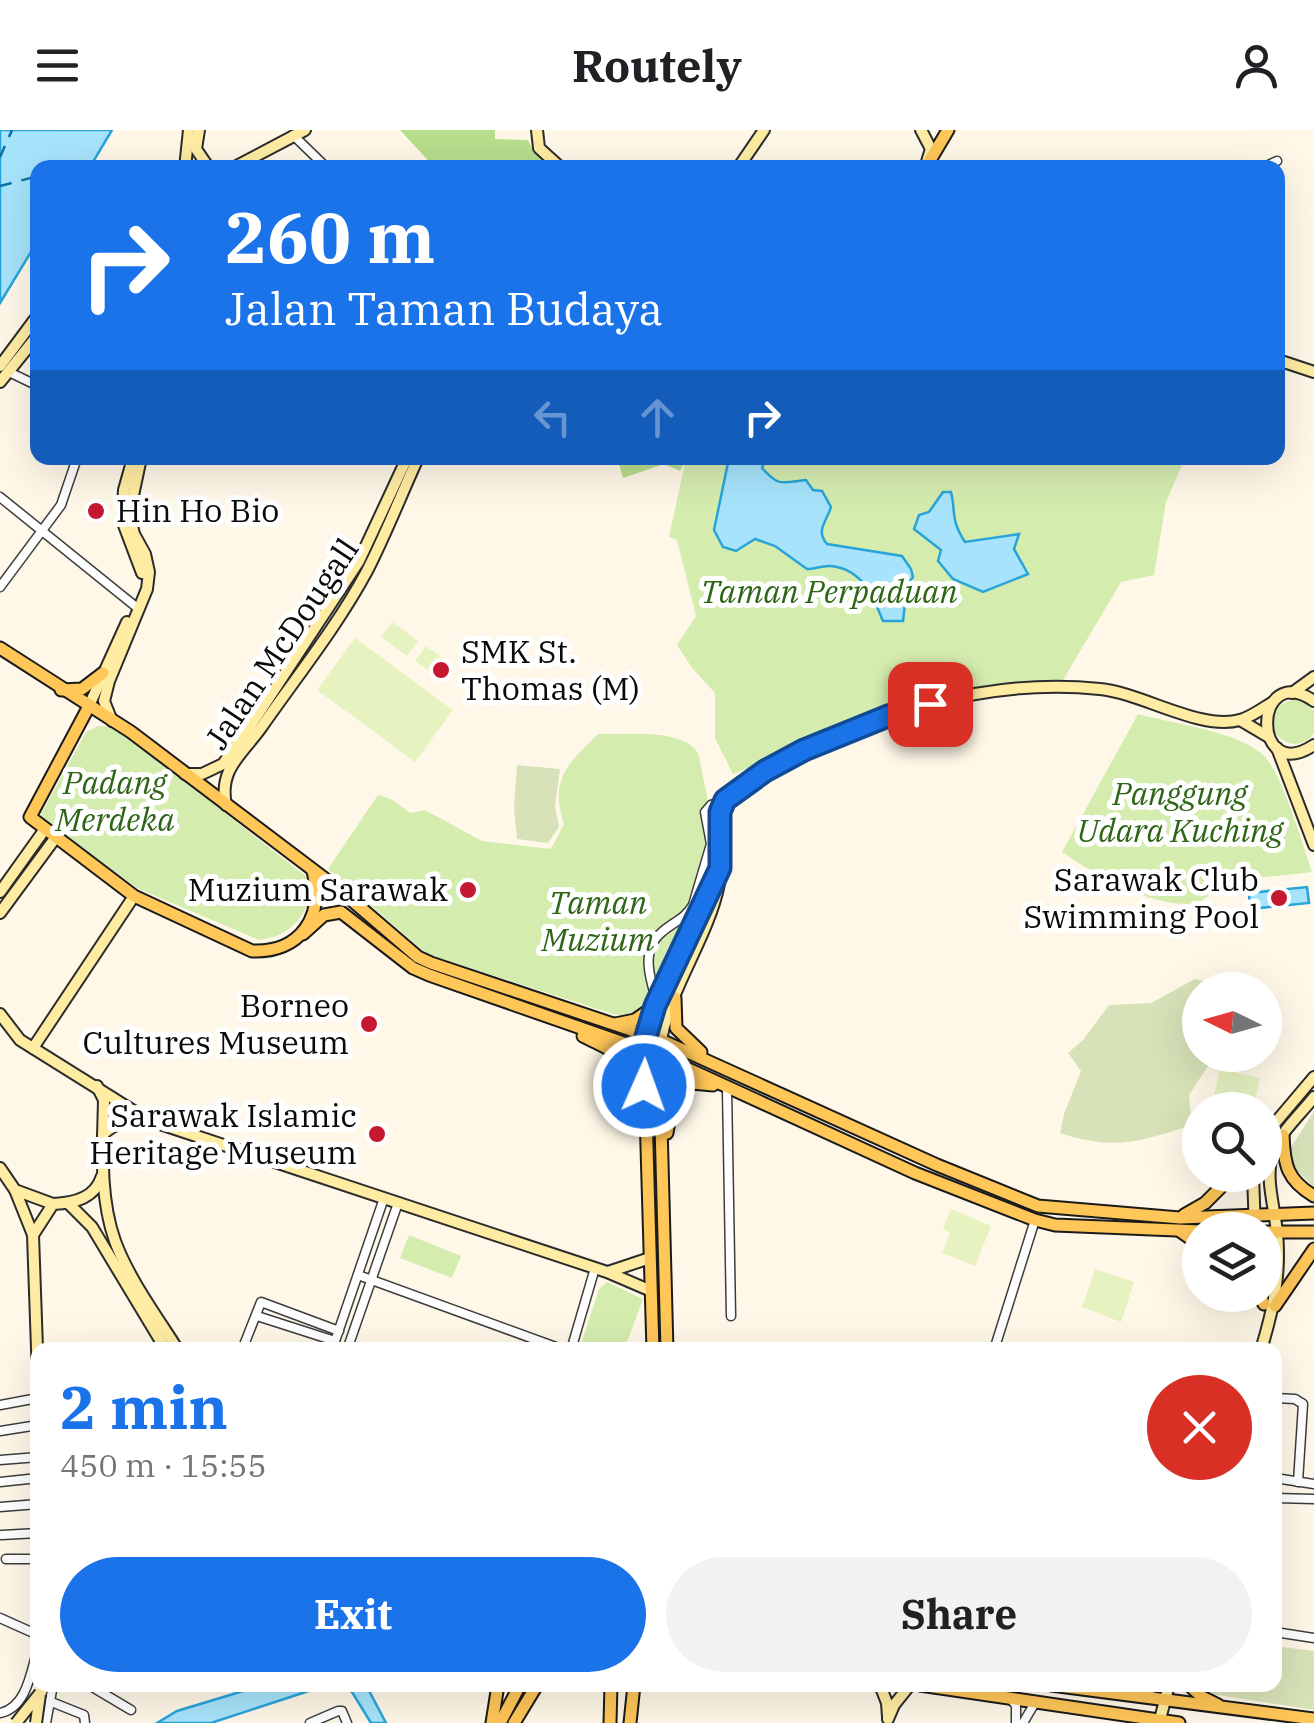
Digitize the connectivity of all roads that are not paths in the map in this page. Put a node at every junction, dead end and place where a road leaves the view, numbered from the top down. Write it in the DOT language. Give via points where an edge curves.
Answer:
graph roads {
  1 [pos="189,130"];
  2 [pos="199,130"];
  3 [pos="305,130"];
  4 [pos="537,130"];
  5 [pos="764,130"];
  6 [pos="921,130"];
  7 [pos="948,130"];
  8 [pos="293,135"];
  9 [pos="185,160"];
  10 [pos="204,160"];
  11 [pos="248,160"];
  12 [pos="319,160"];
  13 [pos="552,160"];
  14 [pos="743,160"];
  15 [pos="928,160"];
  16 [pos="930,160"];
  17 [pos="30,328"];
  18 [pos="30,343"];
  19 [pos="1285,362"];
  20 [pos="4,369"];
  21 [pos="1314,372"];
  22 [pos="0,382"];
  23 [pos="30,382"];
  24 [pos="75,465"];
  25 [pos="131,465"];
  26 [pos="140,465"];
  27 [pos="404,465"];
  28 [pos="415,465"];
  29 [pos="0,497"];
  30 [pos="43,531"];
  31 [pos="0,588"];
  32 [pos="134,606"];
  33 [pos="0,648"];
  34 [pos="103,674"];
  35 [pos="1314,677"];
  36 [pos="61,690"];
  37 [pos="1291,693"];
  38 [pos="1314,700"];
  39 [pos="1273,702"];
  40 [pos="88,708"];
  41 [pos="1240,720"];
  42 [pos="113,721"];
  43 [pos="1268,736"];
  44 [pos="1314,746"];
  45 [pos="1276,747"];
  46 [pos="184,774"];
  47 [pos="725,800"];
  48 [pos="226,806"];
  49 [pos="51,833"];
  50 [pos="1314,845"];
  51 [pos="720,868"];
  52 [pos="314,872"];
  53 [pos="2,885"];
  54 [pos="134,896"];
  55 [pos="0,914"];
  56 [pos="303,934"];
  57 [pos="675,998"];
  58 [pos="656,1004"];
  59 [pos="0,1014"];
  60 [pos="542,1015"];
  61 [pos="610,1024"];
  62 [pos="647,1034"];
  63 [pos="661,1040"];
  64 [pos="32,1048"];
  65 [pos="642,1050"];
  66 [pos="658,1055"];
  67 [pos="711,1060"];
  68 [pos="1314,1077"];
  69 [pos="96,1086"];
  70 [pos="727,1088"];
  71 [pos="1314,1098"];
  72 [pos="645,1106"];
  73 [pos="1282,1116"];
  74 [pos="148,1120"];
  75 [pos="104,1134"];
  76 [pos="1283,1135"];
  77 [pos="663,1164"];
  78 [pos="0,1168"];
  79 [pos="104,1170"];
  80 [pos="15,1190"];
  81 [pos="1216,1192"];
  82 [pos="1314,1196"];
  83 [pos="384,1198"];
  84 [pos="68,1203"];
  85 [pos="398,1203"];
  86 [pos="53,1204"];
  87 [pos="1275,1212"];
  88 [pos="1314,1213"];
  89 [pos="1282,1214"];
  90 [pos="1035,1220"];
  91 [pos="1180,1224"];
  92 [pos="1282,1232"];
  93 [pos="1314,1232"];
  94 [pos="33,1235"];
  95 [pos="1314,1248"];
  96 [pos="650,1258"];
  97 [pos="595,1268"];
  98 [pos="607,1272"];
  99 [pos="358,1275"];
  100 [pos="650,1275"];
  101 [pos="372,1280"];
  102 [pos="1282,1282"];
  103 [pos="648,1290"];
  104 [pos="1264,1312"];
  105 [pos="256,1316"];
  106 [pos="731,1316"];
  107 [pos="339,1331"];
  108 [pos="37,1342"];
  109 [pos="161,1342"];
  110 [pos="173,1342"];
  111 [pos="247,1342"];
  112 [pos="328,1342"];
  113 [pos="332,1342"];
  114 [pos="350,1342"];
  115 [pos="546,1342"];
  116 [pos="571,1342"];
  117 [pos="650,1342"];
  118 [pos="650,1342"];
  119 [pos="667,1342"];
  120 [pos="997,1342"];
  121 [pos="1262,1342"];
  122 [pos="1282,1398"];
  123 [pos="30,1400"];
  124 [pos="0,1406"];
  125 [pos="30,1426"];
  126 [pos="0,1431"];
  127 [pos="30,1458"];
  128 [pos="0,1460"];
  129 [pos="30,1479"];
  130 [pos="1282,1479"];
  131 [pos="0,1482"];
  132 [pos="1298,1482"];
  133 [pos="1314,1484"];
  134 [pos="1282,1498"];
  135 [pos="1314,1499"];
  136 [pos="30,1505"];
  137 [pos="0,1507"];
  138 [pos="30,1534"];
  139 [pos="2,1536"];
  140 [pos="6,1558"];
  141 [pos="30,1559"];
  142 [pos="0,1618"];
  143 [pos="30,1632"];
  144 [pos="1282,1633"];
  145 [pos="1314,1638"];
  146 [pos="30,1671"];
  147 [pos="101,1692"];
  148 [pos="497,1692"];
  149 [pos="516,1692"];
  150 [pos="533,1692"];
  151 [pos="612,1692"];
  152 [pos="633,1692"];
  153 [pos="883,1692"];
  154 [pos="904,1692"];
  155 [pos="968,1692"];
  156 [pos="1097,1692"];
  157 [pos="1136,1692"];
  158 [pos="1167,1692"];
  159 [pos="1197,1692"];
  160 [pos="44,1693"];
  161 [pos="1124,1696"];
  162 [pos="1010,1698"];
  163 [pos="1036,1701"];
  164 [pos="1164,1702"];
  165 [pos="1226,1709"];
  166 [pos="131,1710"];
  167 [pos="5,1712"];
  168 [pos="1116,1713"];
  169 [pos="1314,1719"];
  170 [pos="888,1721"];
  171 [pos="1159,1722"];
  172 [pos="16,1723"];
  173 [pos="36,1723"];
  174 [pos="46,1723"];
  175 [pos="86,1723"];
  176 [pos="310,1723"];
  177 [pos="347,1723"];
  178 [pos="492,1723"];
  179 [pos="500,1723"];
  180 [pos="514,1723"];
  181 [pos="610,1723"];
  182 [pos="630,1723"];
  183 [pos="1020,1723"];
  184 [pos="1127,1723"];
  185 [pos="1179,1723"];
  1 -- 9 [label="main road"];
  2 -- 10 [label="main road" via="196,150"];
  3 -- 8 [label="main road"];
  4 -- 13 [label="main road" via="539,148"];
  5 -- 14 [label="main road"];
  6 -- 15 [label="main road"];
  7 -- 16 [label="main road"];
  8 -- 11 [label="main road"];
  8 -- 12 [label="street"];
  17 -- 20 [label="main road"];
  18 -- 20 [label="main road"];
  19 -- 21 [label="main road"];
  20 -- 22 [label="main road"];
  20 -- 23 [label="street"];
  24 -- 30 [label="street" via="61,505"];
  25 -- 32 [label="main road" via="122,504 142,575"];
  26 -- 42 [label="main road" via="129,514 149,572 104,701"];
  27 -- 46 [label="main road, Jalan McDougall" via="358,561 251,725 222,764"];
  28 -- 48 [label="main road, Jalan McDougall" via="350,598 229,766"];
  29 -- 30 [label="street"];
  30 -- 31 [label="street"];
  30 -- 32 [label="street"];
  32 -- 34 [label="main road"];
  33 -- 36 [label="main road"];
  34 -- 36 [label="main road" via="88,687"];
  34 -- 40 [label="main road"];
  35 -- 37 [label="main road"];
  36 -- 40 [label="main road"];
  37 -- 38 [label="main road"];
  37 -- 39 [label="main road"];
  39 -- 41 [label="main road"];
  39 -- 43 [label="main road" via="1265,718"];
  40 -- 42 [label="main road"];
  40 -- 49 [label="main road" via="30,814"];
  41 -- 43 [label="main road"];
  41 -- 47 [label="main road" via="1202,718 1105,689 974,694 888,716 804,750"];
  42 -- 46 [label="main road"];
  43 -- 45 [label="main road"];
  44 -- 45 [label="main road" via="1292,753"];
  45 -- 50 [label="main road"];
  46 -- 48 [label="main road"];
  47 -- 51 [label="main road"];
  47 -- 58 [label="street" via="705,812 711,844 693,905 655,939 648,955"];
  48 -- 52 [label="main road"];
  49 -- 53 [label="main road"];
  49 -- 54 [label="main road"];
  49 -- 55 [label="main road"];
  51 -- 57 [label="main road"];
  51 -- 58 [label="main road"];
  52 -- 56 [label="main road" via="316,898"];
  52 -- 61 [label="main road" via="418,957"];
  54 -- 56 [label="main road" via="252,950 286,948"];
  54 -- 64 [label="main road"];
  56 -- 60 [label="main road" via="324,915 341,912 413,968"];
  57 -- 63 [label="main road"];
  57 -- 67 [label="main road" via="676,1028"];
  58 -- 61 [label="main road" via="635,1020"];
  58 -- 62 [label="main road"];
  59 -- 64 [label="main road"];
  60 -- 65 [label="main road"];
  60 -- 72 [label="main road" via="622,1055"];
  61 -- 62 [label="main road"];
  62 -- 63 [label="main road"];
  62 -- 65 [label="main road"];
  63 -- 66 [label="main road"];
  63 -- 67 [label="main road"];
  64 -- 69 [label="main road"];
  65 -- 66 [label="main road"];
  65 -- 72 [label="main road"];
  66 -- 70 [label="main road"];
  66 -- 77 [label="main road"];
  67 -- 91 [label="main road" via="1038,1206"];
  68 -- 73 [label="main road"];
  69 -- 74 [label="main road"];
  69 -- 75 [label="main road" via="104,1100"];
  70 -- 77 [label="main road" via="692,1082 677,1094"];
  70 -- 90 [label="main road"];
  70 -- 106 [label="street"];
  71 -- 76 [label="main road"];
  72 -- 96 [label="main road"];
  74 -- 75 [label="main road" via="131,1119"];
  74 -- 83 [label="main road"];
  75 -- 79 [label="main road"];
  76 -- 82 [label="main road" via="1290,1178"];
  76 -- 87 [label="main road" via="1270,1167"];
  77 -- 119 [label="main road"];
  78 -- 80 [label="main road"];
  79 -- 84 [label="main road" via="98,1187"];
  79 -- 110 [label="main road" via="122,1258"];
  80 -- 86 [label="main road"];
  80 -- 94 [label="main road"];
  81 -- 91 [label="main road"];
  83 -- 85 [label="main road"];
  83 -- 99 [label="street"];
  84 -- 86 [label="main road"];
  84 -- 109 [label="main road" via="92,1227"];
  85 -- 97 [label="main road"];
  85 -- 101 [label="street"];
  86 -- 94 [label="main road"];
  88 -- 89 [label="main road"];
  90 -- 91 [label="main road"];
  90 -- 120 [label="street"];
  92 -- 93 [label="main road"];
  94 -- 108 [label="main road"];
  95 -- 102 [label="main road"];
  96 -- 98 [label="main road"];
  96 -- 100 [label="main road"];
  97 -- 98 [label="main road"];
  97 -- 116 [label="street"];
  98 -- 103 [label="main road"];
  99 -- 101 [label="street"];
  99 -- 107 [label="street"];
  100 -- 103 [label="main road"];
  100 -- 117 [label="main road"];
  101 -- 114 [label="street"];
  101 -- 115 [label="street"];
  103 -- 118 [label="main road"];
  104 -- 121 [label="main road"];
  105 -- 107 [label="street" via="262,1302"];
  105 -- 111 [label="street"];
  105 -- 112 [label="street"];
  107 -- 113 [label="street"];
  122 -- 132 [label="street" via="1296,1399 1305,1410"];
  123 -- 124 [label="street"];
  125 -- 126 [label="street"];
  127 -- 128 [label="street"];
  129 -- 131 [label="street"];
  130 -- 132 [label="street"];
  132 -- 133 [label="street"];
  134 -- 135 [label="street"];
  136 -- 137 [label="street"];
  138 -- 139 [label="street"];
  140 -- 141 [label="street"];
  142 -- 143 [label="street"];
  144 -- 145 [label="street"];
  146 -- 167 [label="street" via="19,1703"];
  147 -- 166 [label="street"];
  148 -- 178 [label="main road"];
  149 -- 179 [label="main road"];
  150 -- 180 [label="main road"];
  151 -- 181 [label="main road"];
  152 -- 182 [label="main road"];
  153 -- 170 [label="main road"];
  154 -- 170 [label="main road"];
  155 -- 162 [label="main road"];
  156 -- 161 [label="main road"];
  157 -- 161 [label="main road"];
  158 -- 164 [label="main road"];
  159 -- 165 [label="main road"];
  160 -- 172 [label="main road, bridge"];
  160 -- 173 [label="main road, bridge"];
  160 -- 174 [label="street"];
  160 -- 175 [label="street" via="84,1715"];
  161 -- 164 [label="main road"];
  162 -- 163 [label="main road"];
  162 -- 183 [label="street"];
  163 -- 168 [label="main road"];
  163 -- 183 [label="street"];
  164 -- 165 [label="main road"];
  164 -- 171 [label="main road"];
  165 -- 169 [label="main road"];
  167 -- 173 [label="street"];
  168 -- 171 [label="main road"];
  168 -- 184 [label="main road"];
  171 -- 185 [label="main road"];
  176 -- 177 [label="street" via="338,1711"];
}
